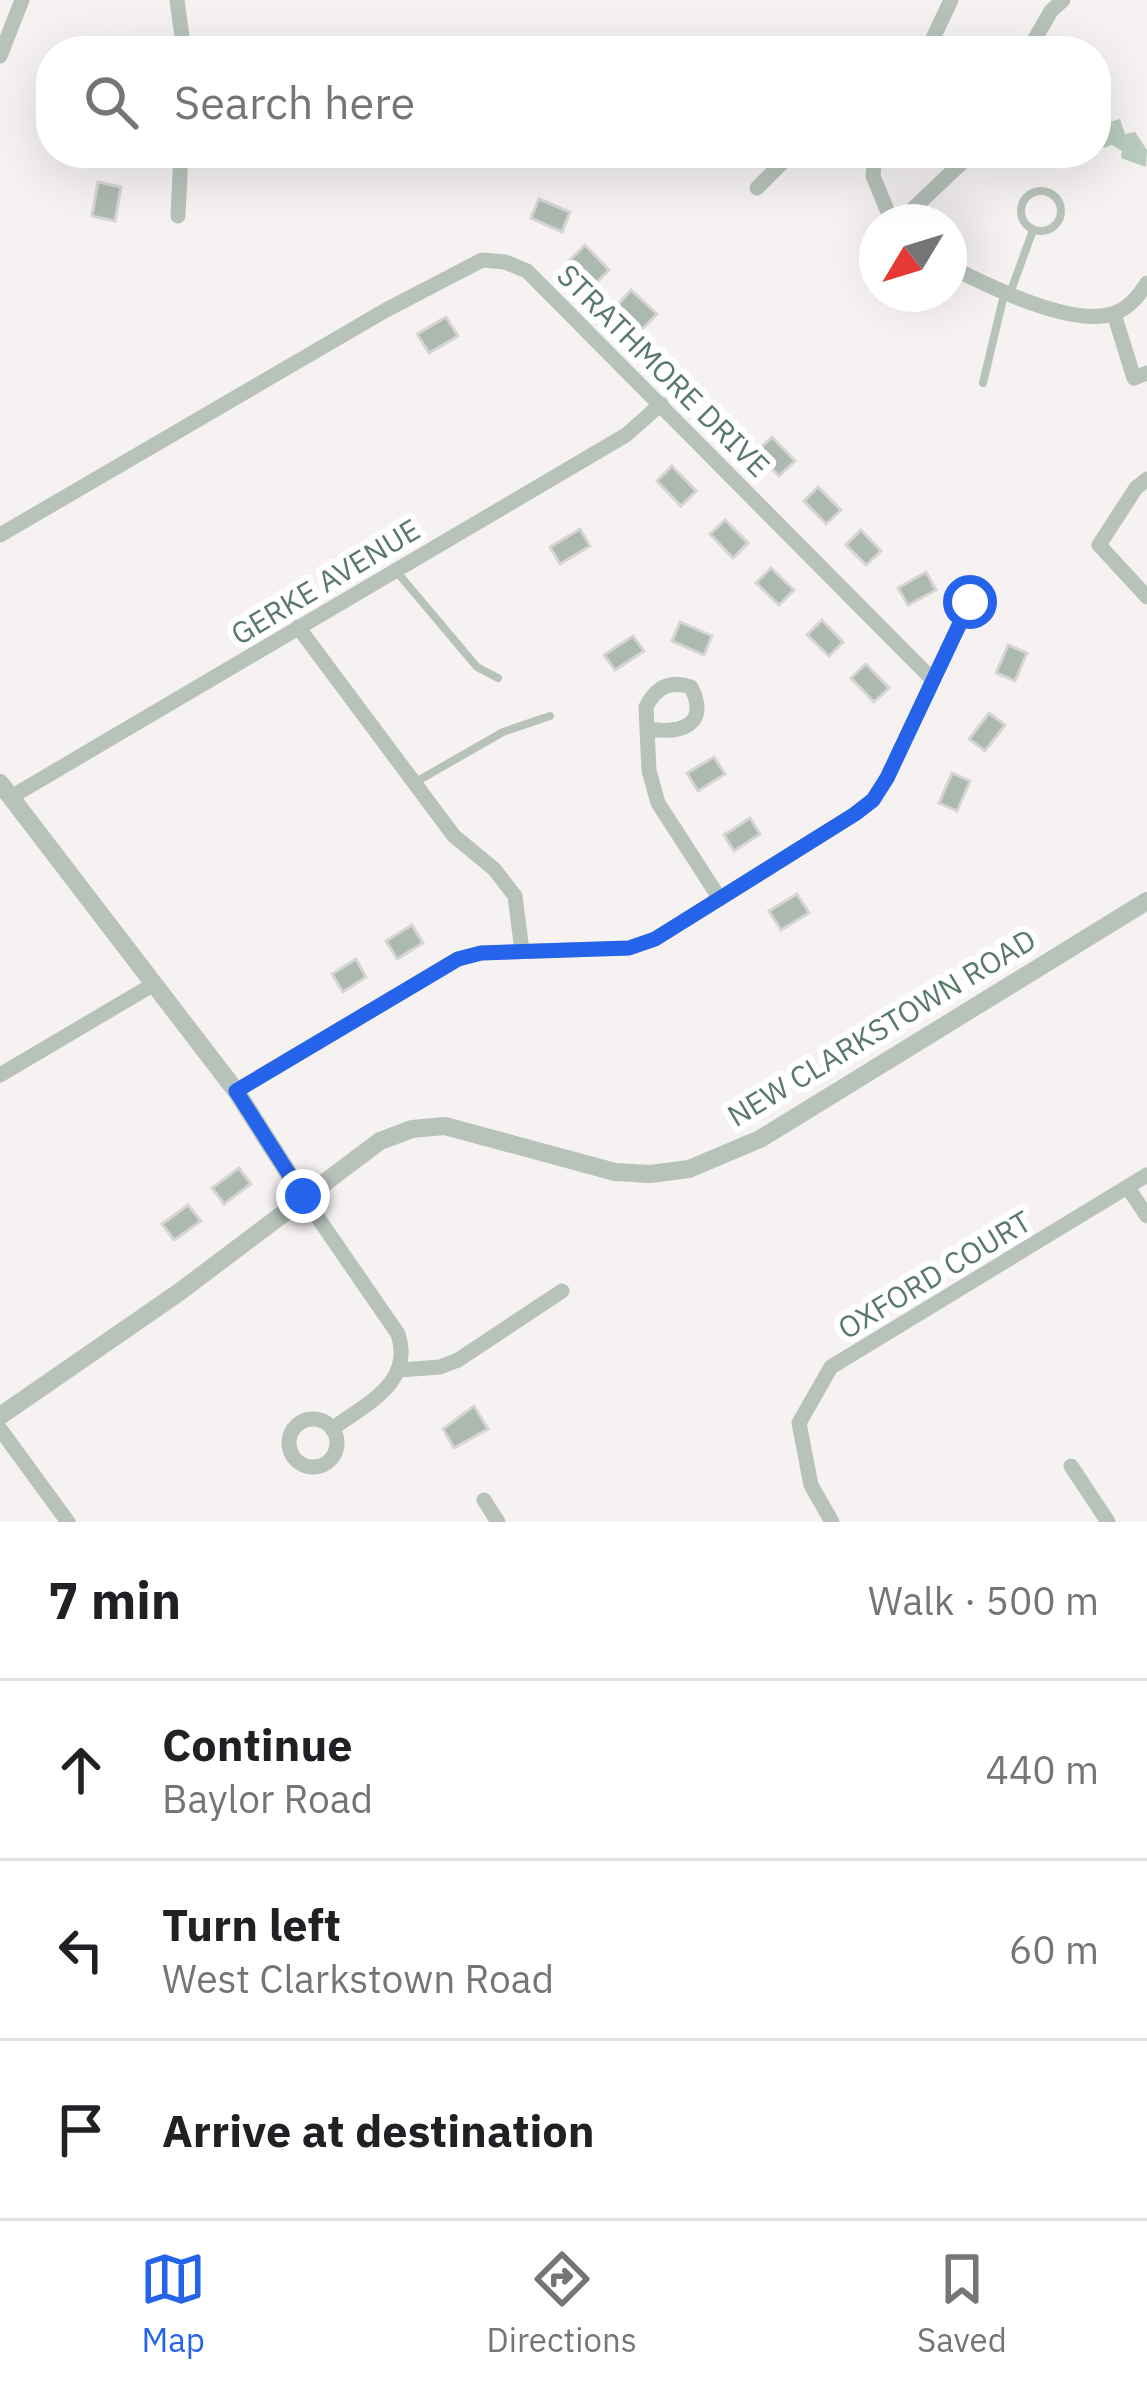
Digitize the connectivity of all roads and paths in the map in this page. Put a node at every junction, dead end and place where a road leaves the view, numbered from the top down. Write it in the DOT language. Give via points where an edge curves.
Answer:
graph roads {
  1 [pos="22,0"];
  2 [pos="177,0"];
  3 [pos="951,0"];
  4 [pos="1063,0"];
  5 [pos="182,36"];
  6 [pos="934,36"];
  7 [pos="1037,36"];
  8 [pos="0,56"];
  9 [pos="180,168"];
  10 [pos="777,168"];
  11 [pos="874,168"];
  12 [pos="955,168"];
  13 [pos="757,188"];
  14 [pos="886,204"];
  15 [pos="915,204"];
  16 [pos="178,216"];
  17 [pos="1033,230"];
  18 [pos="967,275"];
  19 [pos="1147,284"];
  20 [pos="1006,296"];
  21 [pos="1114,314"];
  22 [pos="1141,376"];
  23 [pos="983,383"];
  24 [pos="661,404"];
  25 [pos="1147,479"];
  26 [pos="0,535"];
  27 [pos="395,570"];
  28 [pos="1147,597"];
  29 [pos="970,602"];
  30 [pos="298,627"];
  31 [pos="498,678"];
  32 [pos="932,679"];
  33 [pos="550,716"];
  34 [pos="649,729"];
  35 [pos="413,784"];
  36 [pos="5,790"];
  37 [pos="720,898"];
  38 [pos="1147,901"];
  39 [pos="522,951"];
  40 [pos="154,984"];
  41 [pos="0,1075"];
  42 [pos="236,1091"];
  43 [pos="1147,1175"];
  44 [pos="1128,1188"];
  45 [pos="303,1196"];
  46 [pos="1147,1216"];
  47 [pos="562,1291"];
  48 [pos="400,1370"];
  49 [pos="0,1416"];
  50 [pos="332,1429"];
  51 [pos="0,1430"];
  52 [pos="1072,1466"];
  53 [pos="484,1500"];
  54 [pos="68,1522"];
  55 [pos="498,1522"];
  56 [pos="832,1522"];
  57 [pos="1108,1522"];
  1 -- 8 [label="street"];
  2 -- 5 [label="street"];
  3 -- 6 [label="street"];
  4 -- 7 [label="street"];
  9 -- 16 [label="street"];
  10 -- 13 [label="street"];
  11 -- 14 [label="street"];
  12 -- 15 [label="street"];
  17 -- 17 [label="lane" via="1021,208 1028,196 1046,192 1060,205 1060,218"];
  17 -- 20 [label="lane"];
  18 -- 20 [label="street"];
  19 -- 21 [label="street"];
  20 -- 21 [label="street"];
  20 -- 23 [label="lane"];
  21 -- 22 [label="street"];
  24 -- 26 [label="street, STRATHMORE DRIVE" via="527,272 482,260"];
  24 -- 27 [label="street, GERKE AVENUE" via="626,435"];
  24 -- 32 [label="street, STRATHMORE DRIVE"];
  25 -- 28 [label="street" via="1099,545"];
  27 -- 30 [label="street, GERKE AVENUE"];
  27 -- 31 [label="lane" via="477,667"];
  29 -- 32 [label="street"];
  30 -- 35 [label="street"];
  30 -- 36 [label="street, GERKE AVENUE"];
  32 -- 37 [label="street" via="873,800"];
  33 -- 35 [label="lane" via="503,732"];
  34 -- 37 [label="street" via="658,803"];
  35 -- 39 [label="street" via="515,896"];
  36 -- 40 [label="street"];
  37 -- 39 [label="street" via="629,948"];
  38 -- 45 [label="street, NEW CLARKSTOWN ROAD" via="725,1157 689,1169 615,1172 479,1133 412,1129 380,1141"];
  39 -- 42 [label="street" via="458,959"];
  40 -- 41 [label="street"];
  40 -- 42 [label="street"];
  42 -- 45 [label="street"];
  43 -- 44 [label="street, OXFORD COURT"];
  44 -- 46 [label="street"];
  44 -- 56 [label="street, OXFORD COURT" via="832,1367 800,1424 811,1485"];
  45 -- 48 [label="street" via="398,1334"];
  45 -- 49 [label="street, NEW CLARKSTOWN ROAD"];
  47 -- 48 [label="street" via="458,1360"];
  48 -- 50 [label="street"];
  51 -- 54 [label="street"];
  52 -- 57 [label="street"];
  53 -- 55 [label="street"];
}
